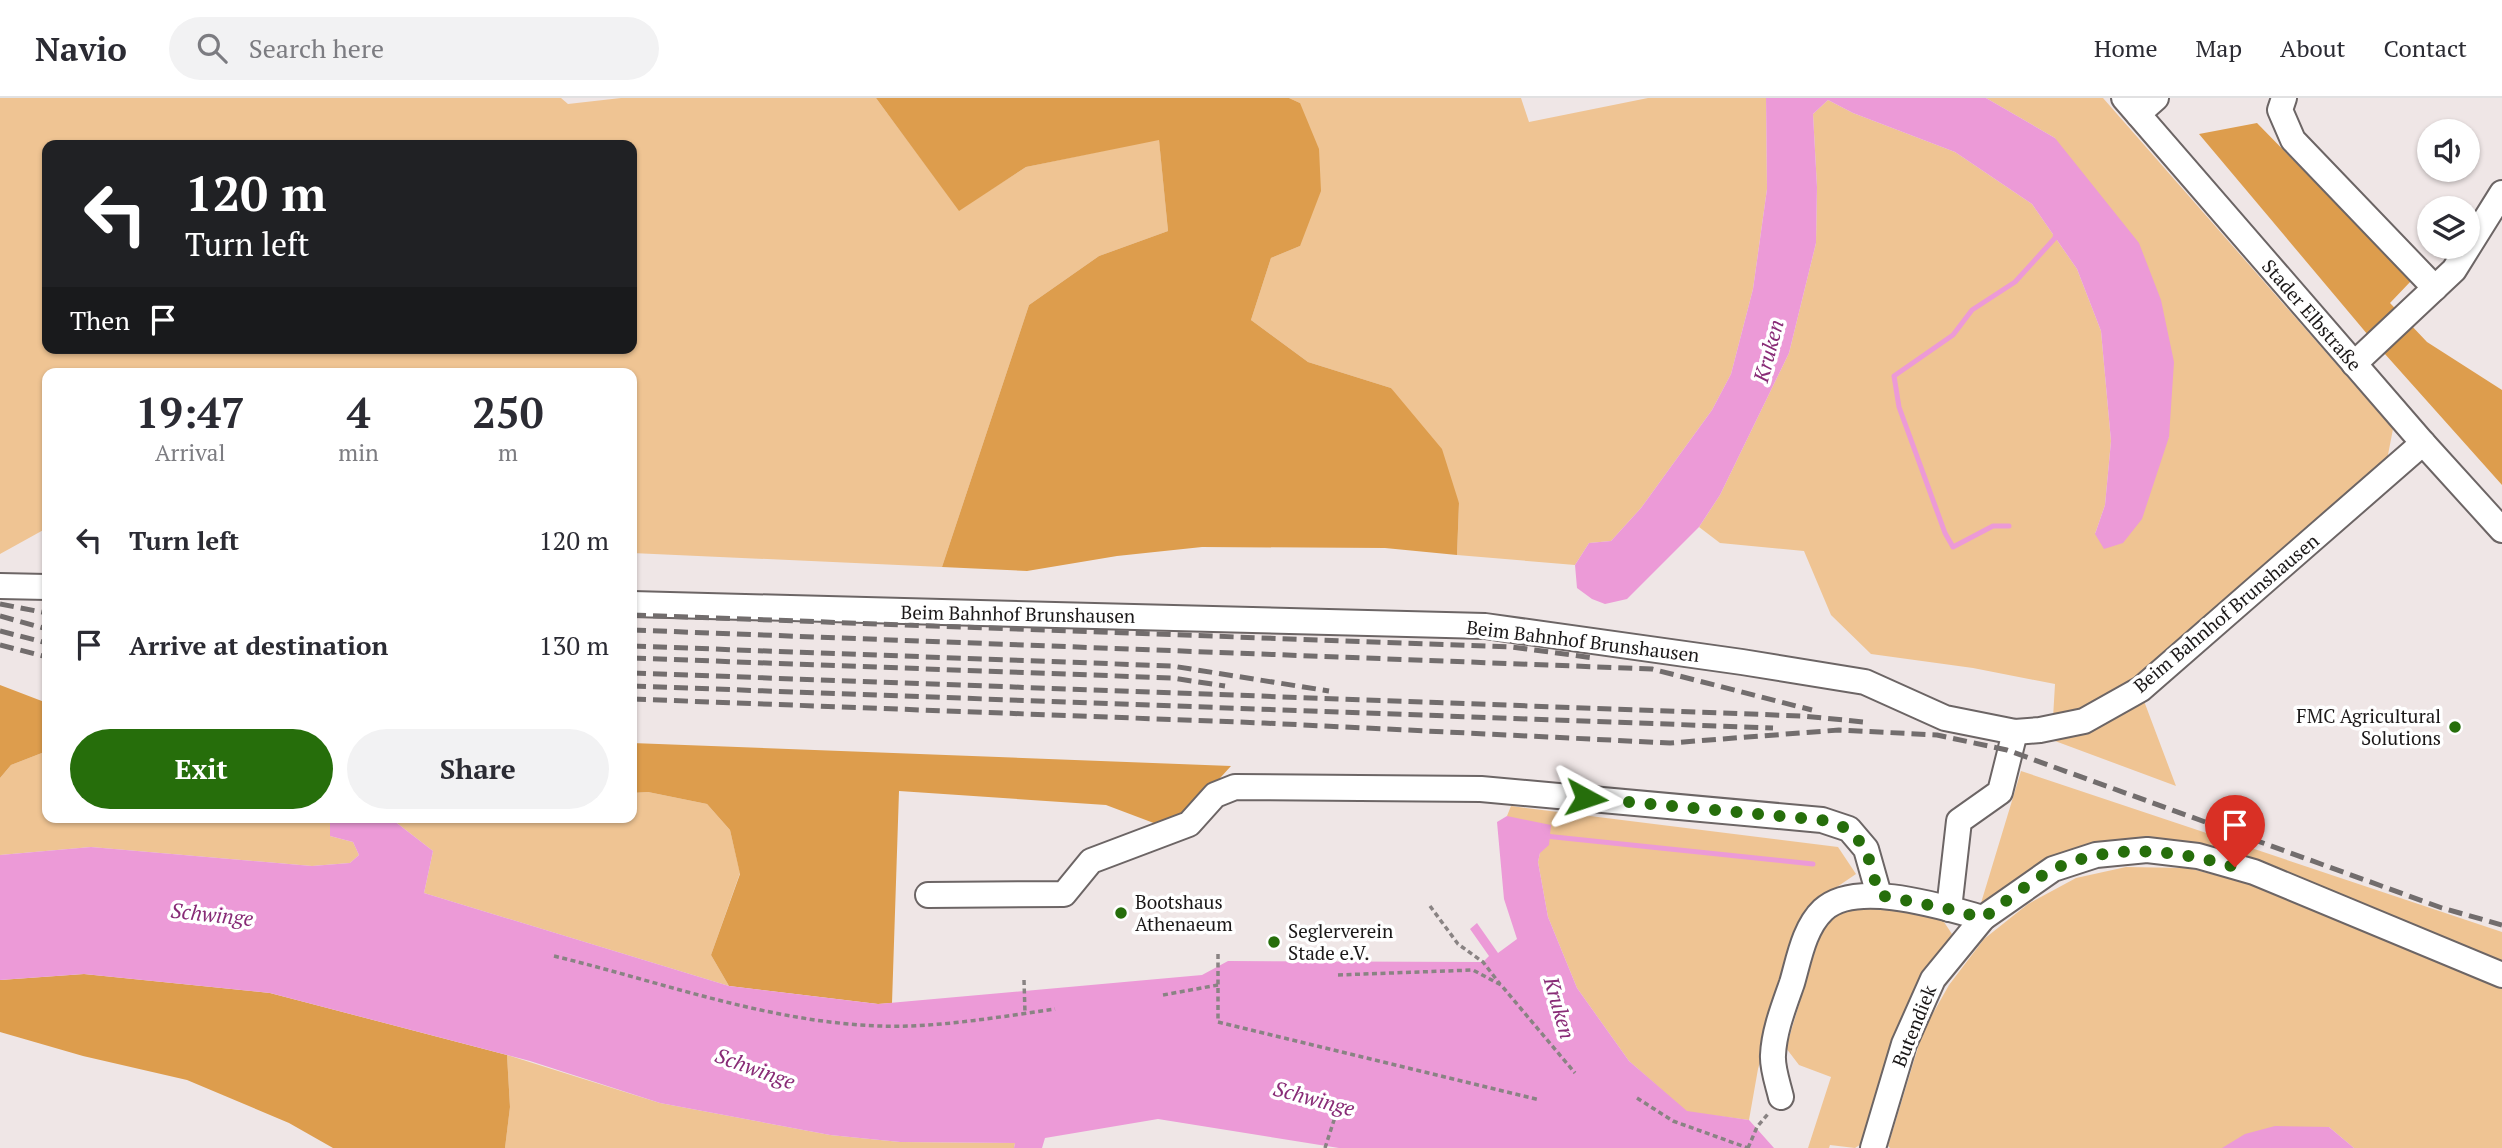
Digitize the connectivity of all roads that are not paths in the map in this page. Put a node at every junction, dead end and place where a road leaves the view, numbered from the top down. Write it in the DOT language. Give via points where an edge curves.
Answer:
graph roads {
  1 [pos="2156,98"];
  2 [pos="2284,98"];
  3 [pos="2131,106"];
  4 [pos="2502,193"];
  5 [pos="2435,288"];
  6 [pos="2354,364"];
  7 [pos="2423,443"];
  8 [pos="2502,530"];
  9 [pos="0,586"];
  10 [pos="42,587"];
  11 [pos="637,604"];
  12 [pos="2015,732"];
  13 [pos="928,895"];
  14 [pos="1879,895"];
  15 [pos="1949,909"];
  16 [pos="1983,918"];
  17 [pos="2502,975"];
  18 [pos="1781,1097"];
  19 [pos="1873,1148"];
  1 -- 3 [label="street"];
  2 -- 5 [label="street" via="2280,110 2293,140"];
  3 -- 6 [label="street, Stader Elbstraße"];
  4 -- 5 [label="street" via="2454,270"];
  5 -- 6 [label="street"];
  6 -- 7 [label="street, Stader Elbstraße"];
  7 -- 8 [label="street, Stader Elbstraße"];
  7 -- 12 [label="street, Beim Bahnhof Brunshausen" via="2141,689 2084,721"];
  9 -- 10 [label="street"];
  11 -- 12 [label="street, Beim Bahnhof Brunshausen" via="1485,626 1865,682 1945,718"];
  12 -- 15 [label="street" via="2000,792 1959,821"];
  13 -- 14 [label="street" via="1063,894 1091,861 1189,824 1215,795 1235,787 1480,789 1822,820 1849,829 1866,849"];
  14 -- 15 [label="street"];
  14 -- 18 [label="street" via="1846,898 1824,909 1809,930 1776,1033 1772,1058"];
  15 -- 16 [label="street"];
  16 -- 17 [label="street, Butendiek" via="2053,869 2096,855 2147,850 2198,856 2254,872"];
  16 -- 19 [label="street, Butendiek" via="1933,979 1903,1044"];
}
